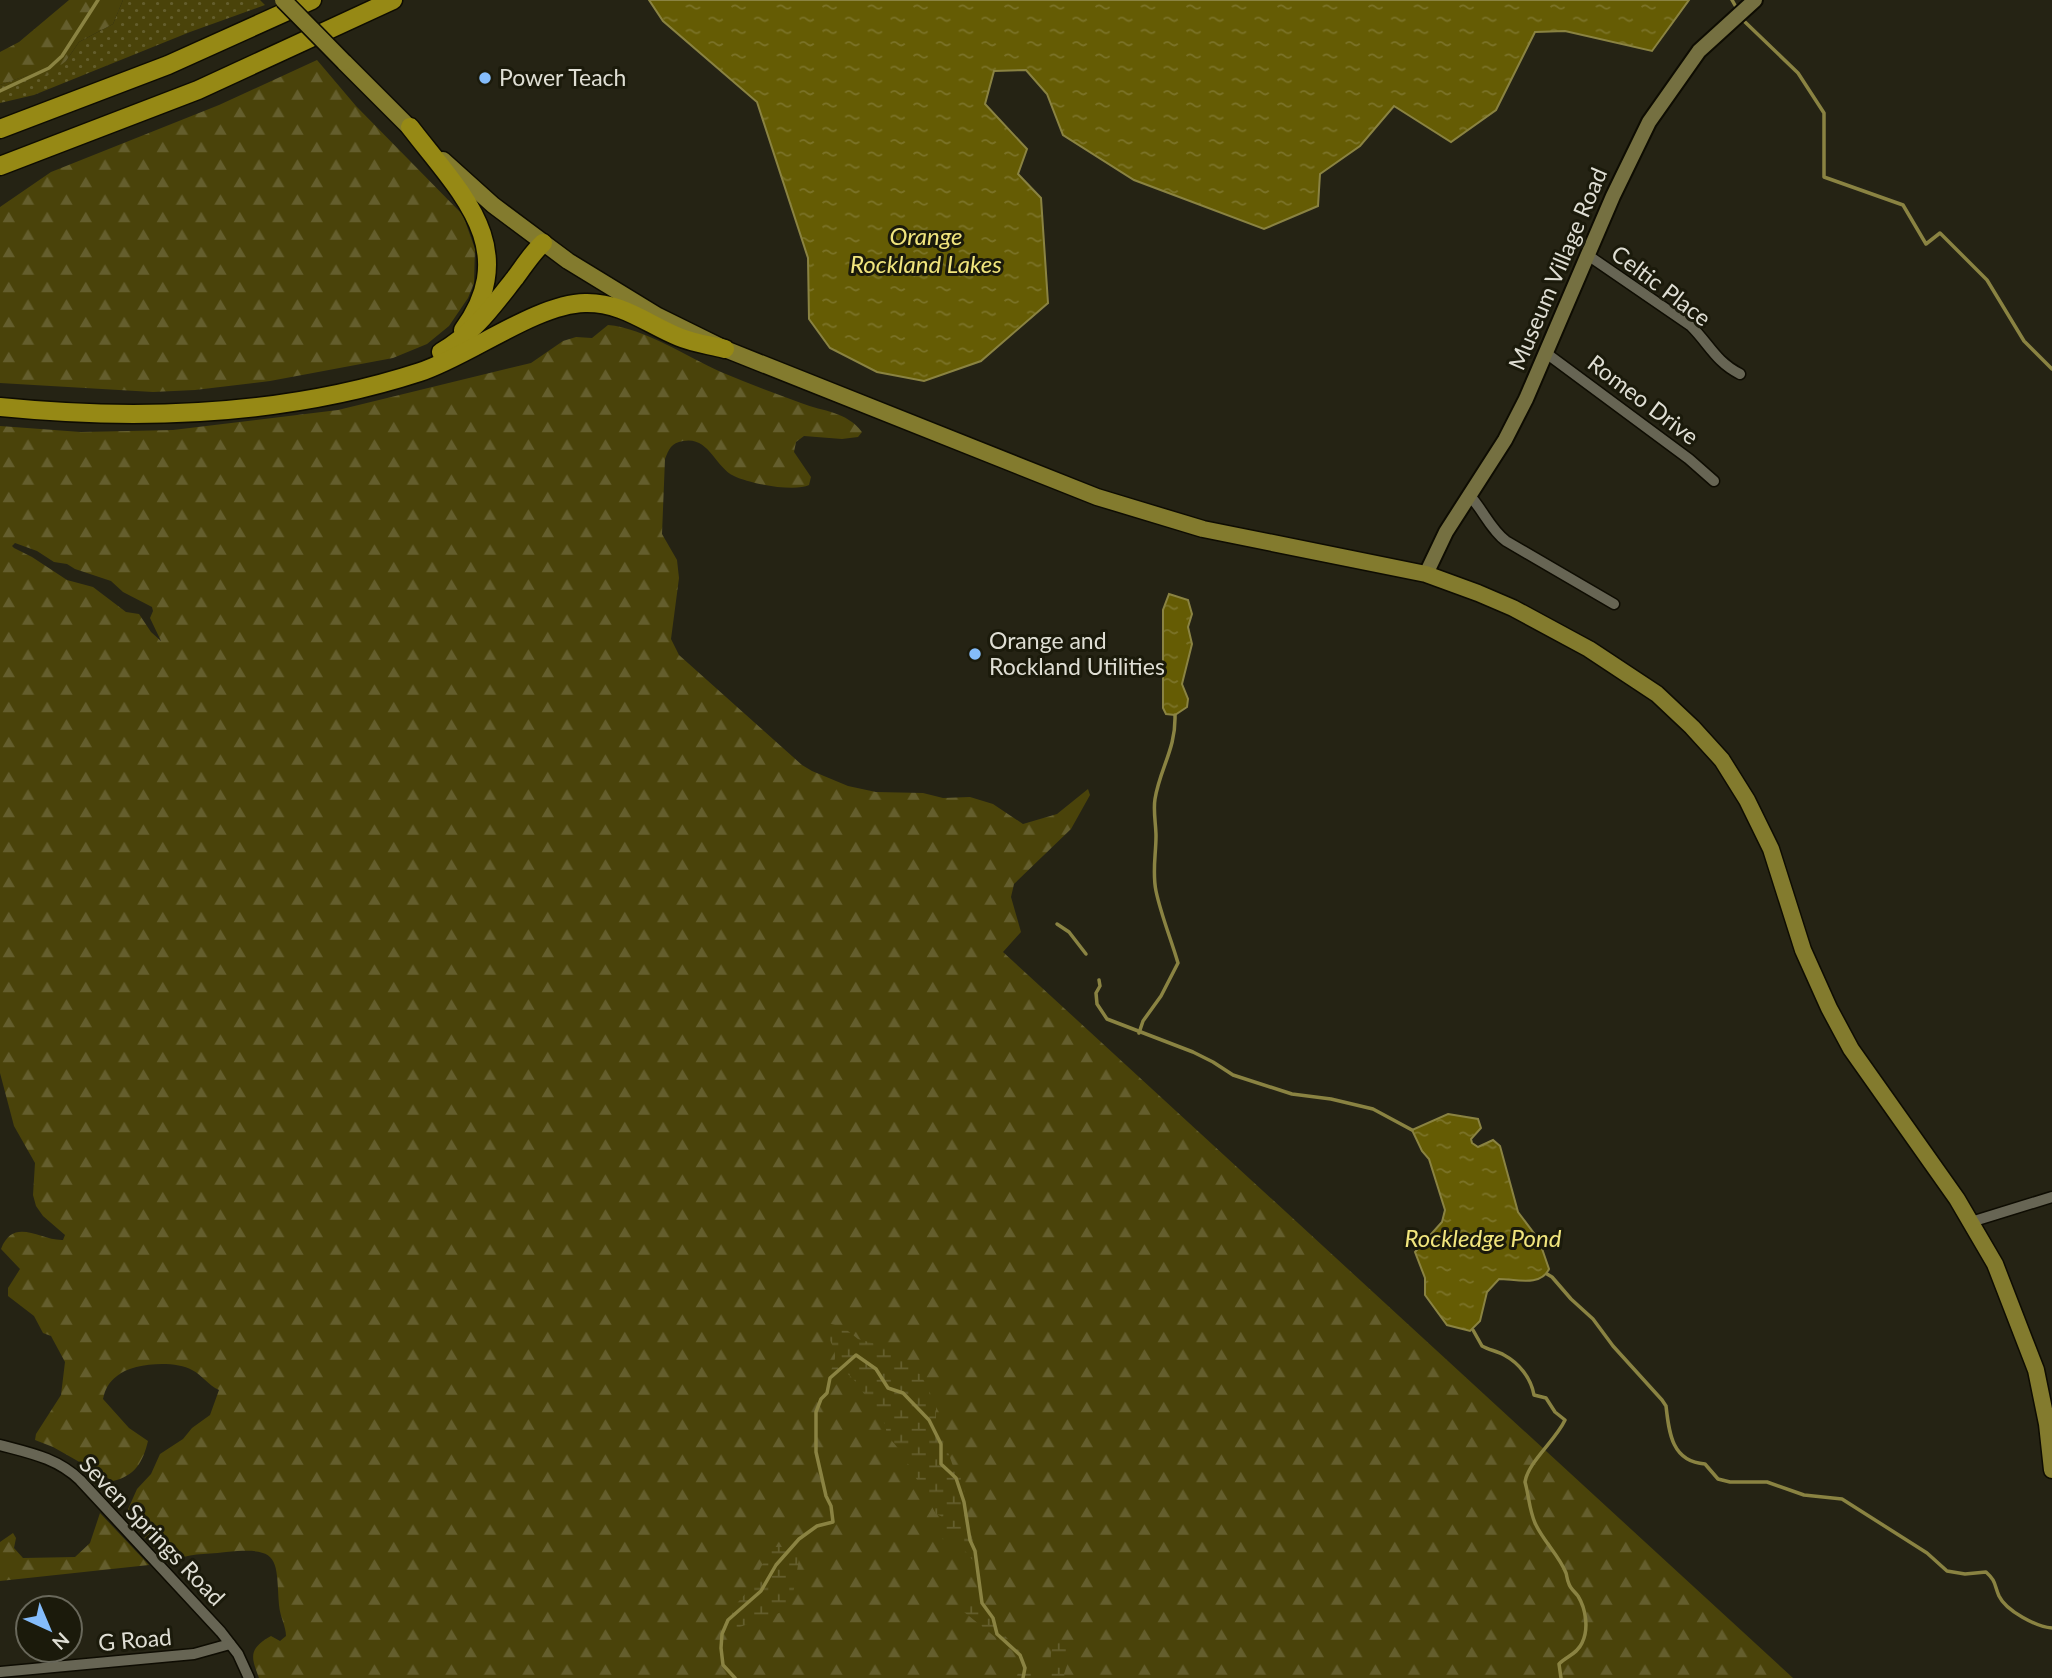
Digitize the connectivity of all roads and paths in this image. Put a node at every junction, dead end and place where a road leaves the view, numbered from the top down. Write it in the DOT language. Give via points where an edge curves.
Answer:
graph roads {
  1 [pos="283,0"];
  2 [pos="312,0"];
  3 [pos="393,0"];
  4 [pos="1755,0"];
  5 [pos="106,89"];
  6 [pos="0,116"];
  7 [pos="410,127"];
  8 [pos="0,129"];
  9 [pos="83,136"];
  10 [pos="0,166"];
  11 [pos="0,176"];
  12 [pos="543,243"];
  13 [pos="1589,256"];
  14 [pos="725,349"];
  15 [pos="440,352"];
  16 [pos="1546,353"];
  17 [pos="460,355"];
  18 [pos="1741,374"];
  19 [pos="0,398"];
  20 [pos="0,407"];
  21 [pos="1714,481"];
  22 [pos="1469,496"];
  23 [pos="1426,575"];
  24 [pos="1614,604"];
  25 [pos="2052,1197"];
  26 [pos="1971,1222"];
  27 [pos="0,1446"];
  28 [pos="2052,1470"];
  29 [pos="230,1644"];
  30 [pos="0,1672"];
  31 [pos="249,1678"];
  1 -- 7 [label="main road, bridge"];
  2 -- 5 [label="highway"];
  3 -- 9 [label="highway" via="222,79"];
  4 -- 13 [label="street, Museum Village Road" via="1699,51 1649,122"];
  5 -- 6 [label="highway"];
  5 -- 8 [label="highway"];
  7 -- 12 [label="main road" via="477,192"];
  7 -- 15 [label="highway" via="468,202 485,246 480,298 464,329"];
  9 -- 10 [label="highway"];
  9 -- 11 [label="highway"];
  12 -- 14 [label="main road" via="658,316"];
  12 -- 15 [label="highway" via="482,321"];
  12 -- 17 [label="highway" via="537,260 499,314"];
  13 -- 16 [label="street, Museum Village Road"];
  13 -- 18 [label="street, Celtic Place" via="1691,326 1711,352"];
  14 -- 17 [label="highway" via="679,337 620,308 588,303 544,314"];
  14 -- 23 [label="main road" via="1097,497 1203,529"];
  15 -- 19 [label="highway" via="409,367 345,383 234,400 113,406"];
  16 -- 21 [label="street, Romeo Drive"];
  16 -- 22 [label="street, Museum Village Road" via="1505,440"];
  17 -- 20 [label="highway" via="375,384 237,409 114,414"];
  22 -- 23 [label="street, Museum Village Road"];
  22 -- 24 [label="street" via="1506,541"];
  23 -- 26 [label="main road" via="1513,608 1589,649 1657,694 1722,761 1771,849 1803,950 1851,1049"];
  25 -- 26 [label="street"];
  26 -- 28 [label="main road" via="2006,1289 2036,1370"];
  27 -- 29 [label="street, Seven Springs Road" via="46,1457 72,1472"];
  29 -- 30 [label="street, G Road" via="194,1654"];
  29 -- 31 [label="street, Seven Springs Road"];
}
